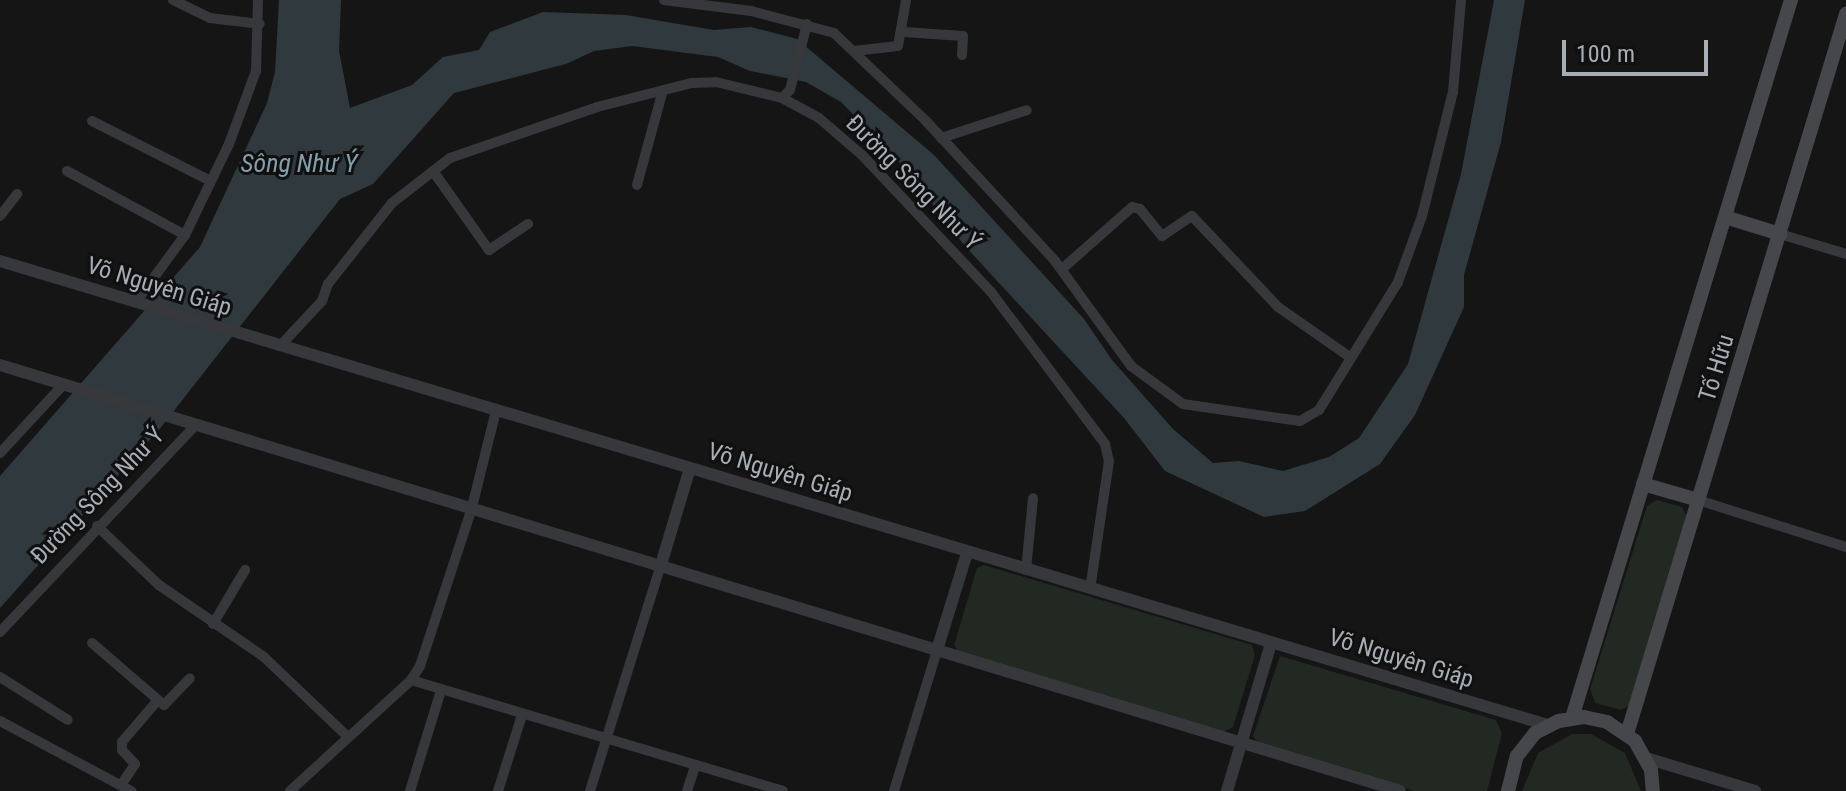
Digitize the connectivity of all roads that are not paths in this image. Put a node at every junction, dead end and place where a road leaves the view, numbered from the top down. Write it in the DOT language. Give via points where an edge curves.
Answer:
graph roads {
  1 [pos="173,0"];
  2 [pos="258,0"];
  3 [pos="664,0"];
  4 [pos="906,0"];
  5 [pos="1461,0"];
  6 [pos="1788,1"];
  7 [pos="1846,16"];
  8 [pos="260,24"];
  9 [pos="807,29"];
  10 [pos="904,32"];
  11 [pos="854,51"];
  12 [pos="962,55"];
  13 [pos="663,90"];
  14 [pos="786,94"];
  15 [pos="1027,110"];
  16 [pos="92,121"];
  17 [pos="941,138"];
  18 [pos="67,171"];
  19 [pos="433,171"];
  20 [pos="211,181"];
  21 [pos="637,185"];
  22 [pos="17,194"];
  23 [pos="0,216"];
  24 [pos="1725,217"];
  25 [pos="528,224"];
  26 [pos="1780,234"];
  27 [pos="185,235"];
  28 [pos="1846,254"];
  29 [pos="0,261"];
  30 [pos="1062,269"];
  31 [pos="139,303"];
  32 [pos="280,346"];
  33 [pos="1351,358"];
  34 [pos="0,365"];
  35 [pos="68,386"];
  36 [pos="496,411"];
  37 [pos="191,424"];
  38 [pos="0,453"];
  39 [pos="690,468"];
  40 [pos="1643,484"];
  41 [pos="1033,498"];
  42 [pos="1698,500"];
  43 [pos="471,511"];
  44 [pos="97,526"];
  45 [pos="1846,547"];
  46 [pos="967,553"];
  47 [pos="660,568"];
  48 [pos="245,570"];
  49 [pos="1026,570"];
  50 [pos="1090,589"];
  51 [pos="213,624"];
  52 [pos="0,632"];
  53 [pos="92,643"];
  54 [pos="1271,643"];
  55 [pos="937,650"];
  56 [pos="0,677"];
  57 [pos="190,678"];
  58 [pos="411,680"];
  59 [pos="441,690"];
  60 [pos="157,701"];
  61 [pos="522,715"];
  62 [pos="1572,718"];
  63 [pos="68,720"];
  64 [pos="0,721"];
  65 [pos="1548,725"];
  66 [pos="1627,734"];
  67 [pos="348,737"];
  68 [pos="606,740"];
  69 [pos="1241,744"];
  70 [pos="1646,758"];
  71 [pos="695,767"];
  72 [pos="126,788"];
  73 [pos="290,791"];
  74 [pos="410,791"];
  75 [pos="498,791"];
  76 [pos="590,791"];
  77 [pos="687,791"];
  78 [pos="783,791"];
  79 [pos="894,791"];
  80 [pos="1227,791"];
  81 [pos="1400,791"];
  82 [pos="1508,791"];
  83 [pos="1653,791"];
  84 [pos="1755,791"];
  1 -- 8 [label="street" via="210,18"];
  2 -- 8 [label="street"];
  3 -- 9 [label="street"];
  4 -- 10 [label="street"];
  5 -- 33 [label="street" via="1453,92 1422,216 1390,302"];
  6 -- 24 [label="main road, Tố Hữu"];
  7 -- 26 [label="main road, Tố Hữu"];
  8 -- 20 [label="street" via="256,71"];
  9 -- 11 [label="street" via="834,33"];
  9 -- 14 [label="street"];
  10 -- 11 [label="street" via="898,46"];
  10 -- 12 [label="street" via="963,36"];
  11 -- 17 [label="street"];
  13 -- 14 [label="street, Đường Sông Như Ý" via="716,82"];
  13 -- 19 [label="street, Đường Sông Như Ý" via="474,147"];
  13 -- 21 [label="street"];
  14 -- 50 [label="street, Đường Sông Như Ý" via="862,155 991,292 1105,444 1109,461"];
  15 -- 17 [label="street"];
  16 -- 20 [label="street"];
  17 -- 30 [label="street"];
  18 -- 27 [label="street"];
  19 -- 25 [label="street" via="489,250"];
  19 -- 32 [label="street, Đường Sông Như Ý" via="392,203 328,284 322,301"];
  20 -- 27 [label="street"];
  22 -- 23 [label="street"];
  24 -- 26 [label="main road"];
  24 -- 40 [label="main road, Tố Hữu"];
  26 -- 28 [label="street"];
  26 -- 42 [label="main road, Tố Hữu"];
  27 -- 31 [label="street"];
  29 -- 31 [label="street, Võ Nguyên Giáp"];
  30 -- 33 [label="street" via="1122,356 1183,404 1300,421 1319,410"];
  30 -- 33 [label="street" via="1132,207 1140,209 1162,236 1191,215 1278,307"];
  31 -- 32 [label="street, Võ Nguyên Giáp"];
  32 -- 36 [label="street, Võ Nguyên Giáp"];
  34 -- 35 [label="street"];
  35 -- 37 [label="street"];
  35 -- 38 [label="street"];
  36 -- 39 [label="street, Võ Nguyên Giáp"];
  36 -- 43 [label="street"];
  37 -- 43 [label="street"];
  37 -- 44 [label="street, Đường Sông Như Ý"];
  39 -- 46 [label="street, Võ Nguyên Giáp"];
  39 -- 47 [label="street"];
  40 -- 42 [label="main road"];
  40 -- 62 [label="main road, Tố Hữu"];
  41 -- 49 [label="street"];
  42 -- 45 [label="street"];
  42 -- 66 [label="main road, Tố Hữu"];
  43 -- 47 [label="street"];
  43 -- 58 [label="street" via="434,630"];
  44 -- 51 [label="street" via="159,585"];
  44 -- 52 [label="street, Đường Sông Như Ý"];
  46 -- 49 [label="street, Võ Nguyên Giáp"];
  46 -- 55 [label="street"];
  47 -- 55 [label="street"];
  47 -- 68 [label="street"];
  48 -- 51 [label="street"];
  49 -- 50 [label="street, Võ Nguyên Giáp"];
  50 -- 54 [label="street, Võ Nguyên Giáp"];
  51 -- 67 [label="street" via="264,657"];
  53 -- 60 [label="street"];
  54 -- 65 [label="street, Võ Nguyên Giáp"];
  54 -- 69 [label="street"];
  55 -- 69 [label="street"];
  55 -- 79 [label="street"];
  56 -- 63 [label="street"];
  57 -- 60 [label="street" via="171,703"];
  58 -- 59 [label="street"];
  58 -- 67 [label="street"];
  59 -- 61 [label="street"];
  59 -- 74 [label="street"];
  60 -- 72 [label="street" via="122,742 122,750 135,764"];
  61 -- 68 [label="street"];
  61 -- 75 [label="street"];
  62 -- 65 [label="main road"];
  62 -- 66 [label="main road" via="1607,722"];
  64 -- 72 [label="street"];
  65 -- 82 [label="main road" via="1517,756"];
  66 -- 70 [label="main road"];
  67 -- 73 [label="street"];
  68 -- 71 [label="street"];
  68 -- 76 [label="street"];
  69 -- 80 [label="street"];
  69 -- 81 [label="street"];
  70 -- 83 [label="main road"];
  70 -- 84 [label="street"];
  71 -- 77 [label="street"];
  71 -- 78 [label="street"];
}
